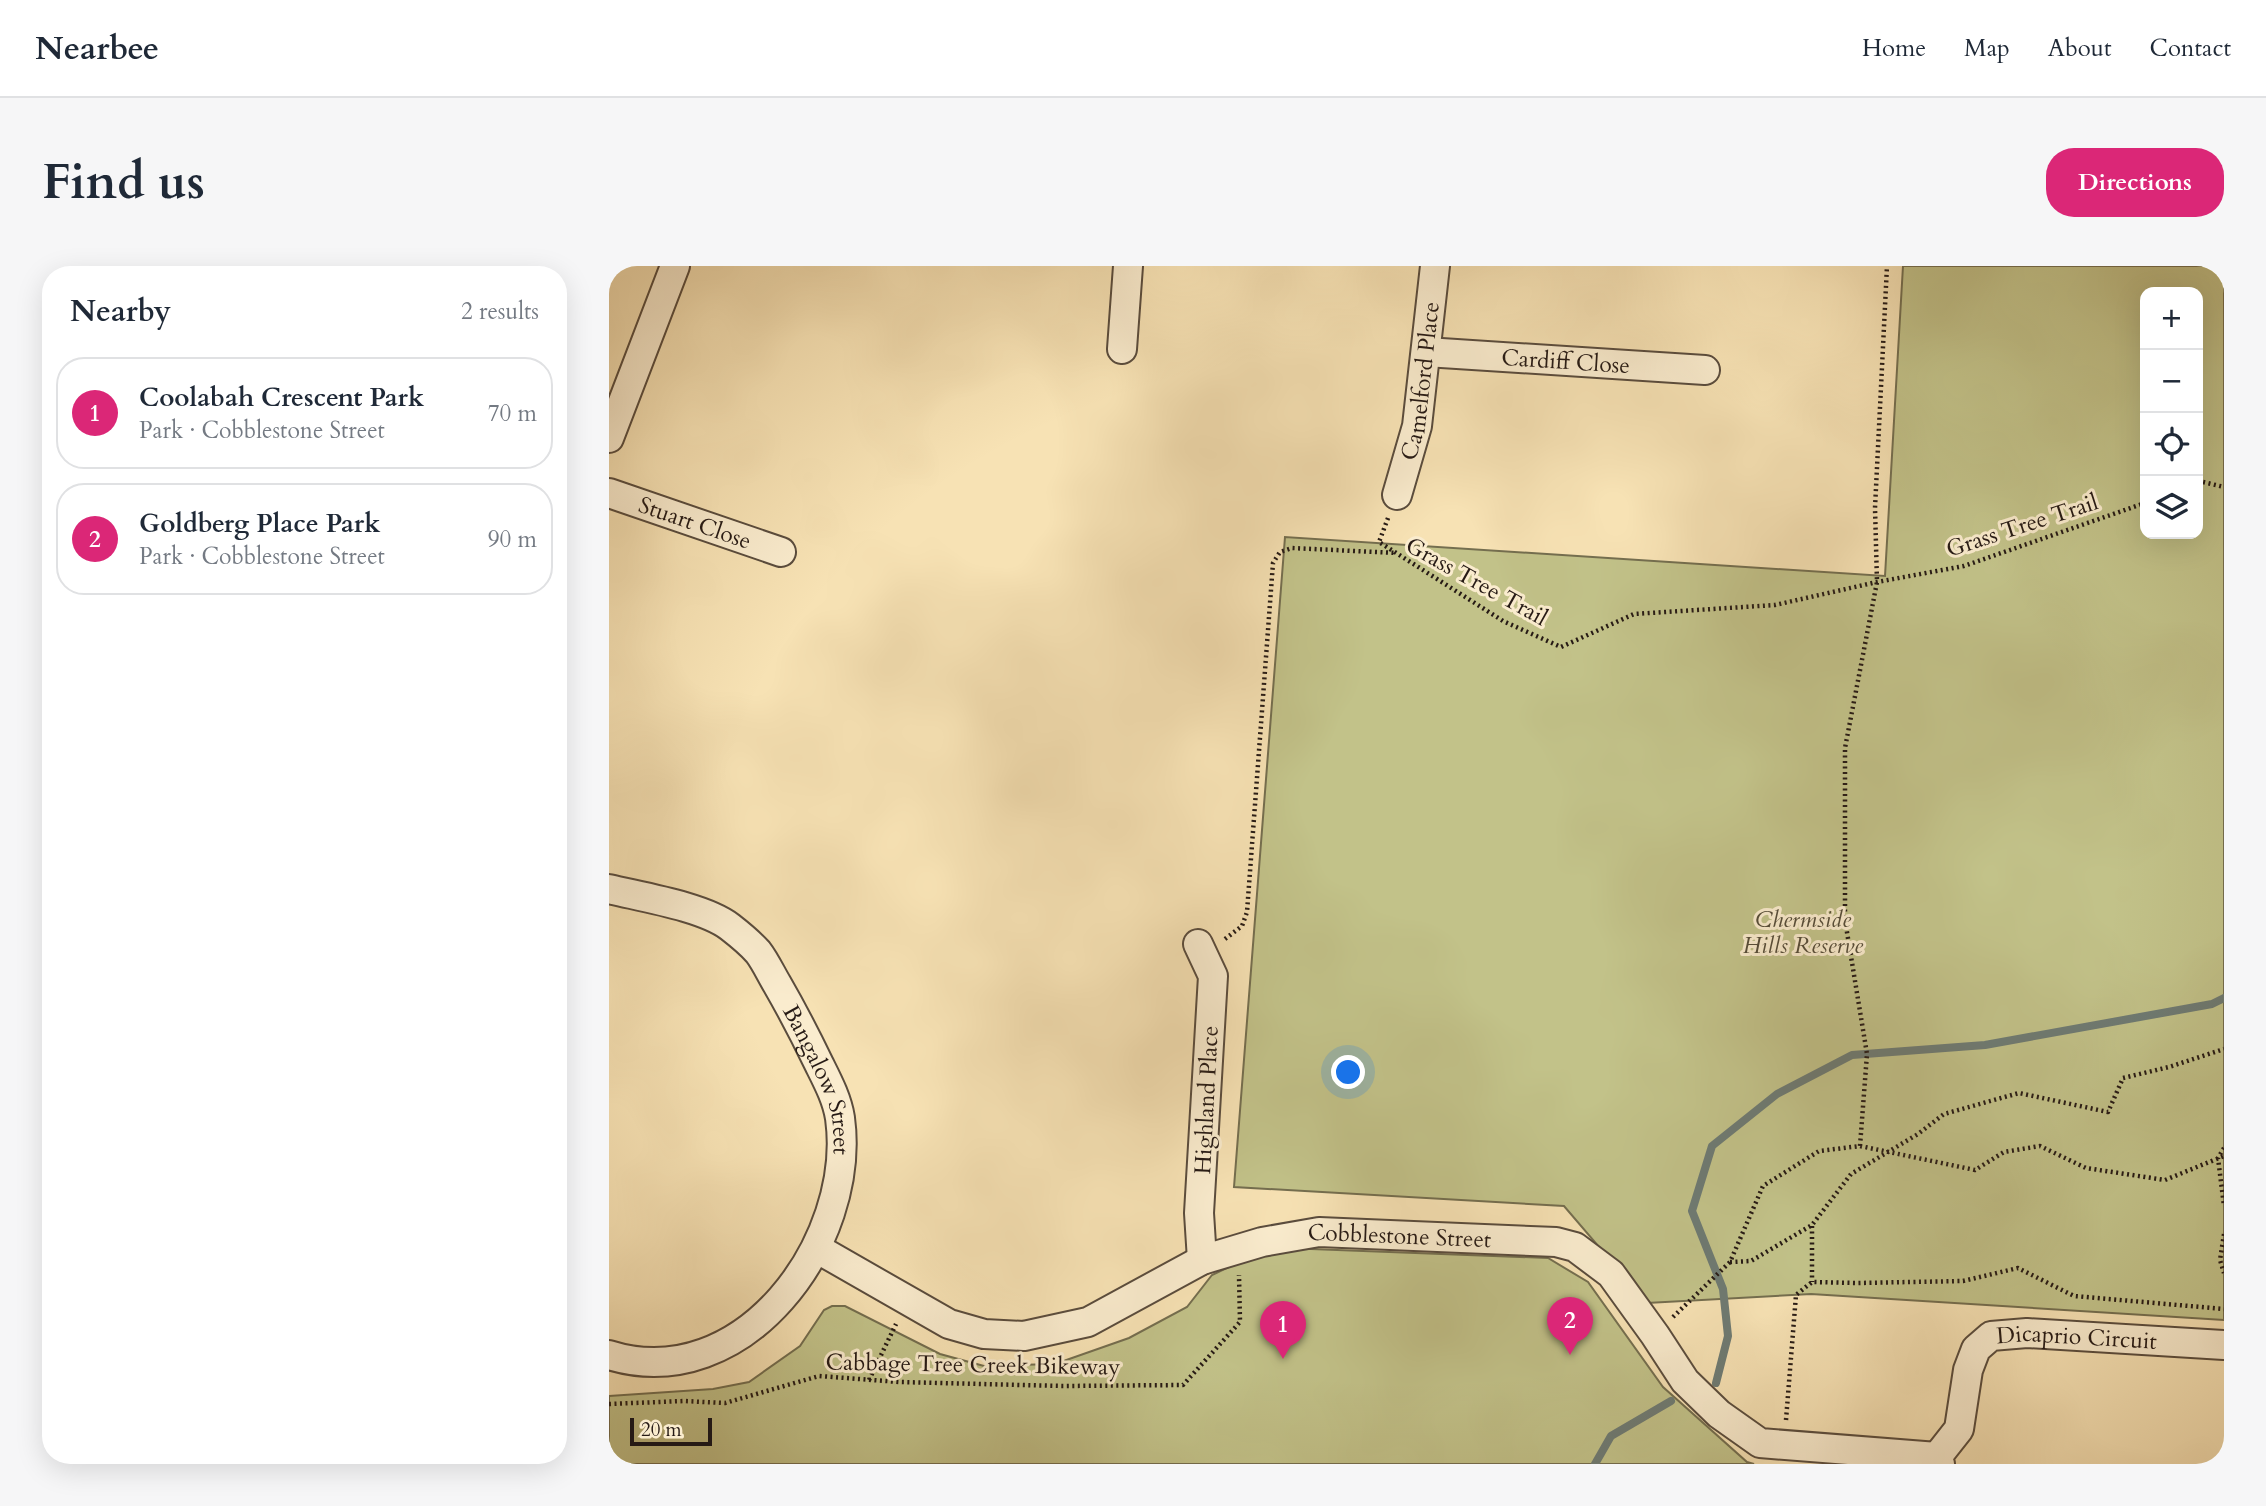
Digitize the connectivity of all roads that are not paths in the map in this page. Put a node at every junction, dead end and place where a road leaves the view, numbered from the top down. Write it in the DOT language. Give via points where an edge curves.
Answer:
graph roads {
  1 [pos="675,266"];
  2 [pos="1128,266"];
  3 [pos="1435,266"];
  4 [pos="1122,349"];
  5 [pos="1426,352"];
  6 [pos="1705,370"];
  7 [pos="609,438"];
  8 [pos="609,493"];
  9 [pos="1397,495"];
  10 [pos="781,552"];
  11 [pos="609,888"];
  12 [pos="1201,950"];
  13 [pos="816,1248"];
  14 [pos="1202,1260"];
  15 [pos="2224,1345"];
  16 [pos="609,1355"];
  17 [pos="1938,1461"];
  1 -- 7 [label="street"];
  2 -- 4 [label="street"];
  3 -- 5 [label="street, Camelford Place"];
  5 -- 6 [label="street, Cardiff Close"];
  5 -- 9 [label="street, Camelford Place" via="1417,426"];
  8 -- 10 [label="street, Stuart Close"];
  11 -- 13 [label="street, Bangalow Street" via="696,911 728,925 758,952 800,1023 836,1098 840,1118 838,1179 831,1214"];
  12 -- 14 [label="street, Highland Place" via="1213,975 1199,1213"];
  13 -- 14 [label="street, Cobblestone Street" via="949,1324 984,1334 1024,1336 1088,1322"];
  13 -- 16 [label="street, Bangalow Street" via="764,1318 742,1335 691,1359 644,1363"];
  14 -- 17 [label="street, Cobblestone Street" via="1262,1242 1319,1232 1556,1242 1575,1247 1611,1274 1685,1381 1760,1444"];
  15 -- 17 [label="street, Dicaprio Circuit" via="2027,1333 1991,1336 1976,1349 1959,1429"];
}
